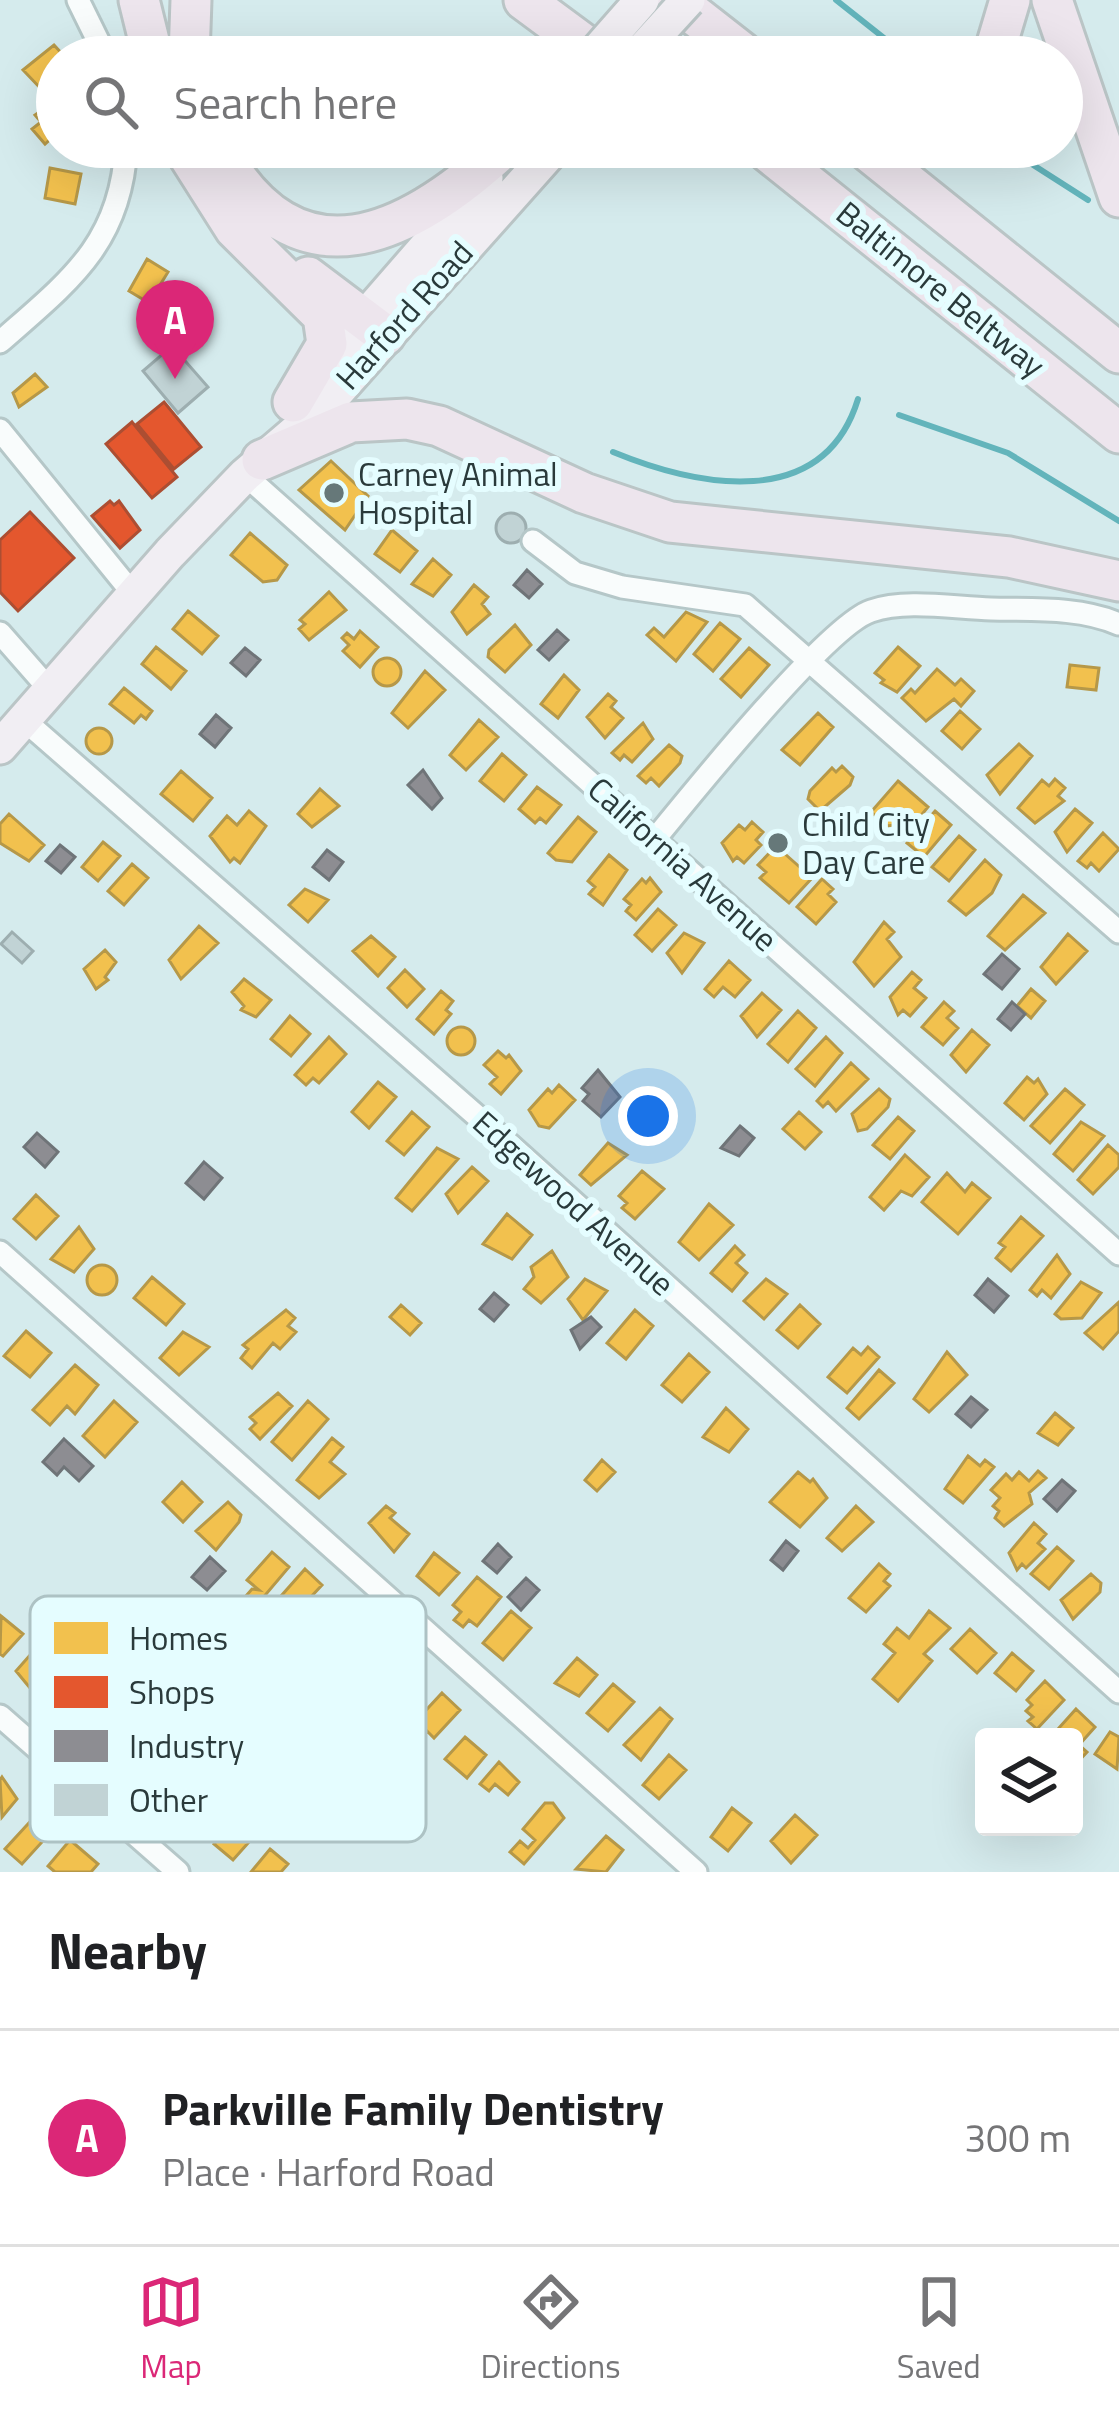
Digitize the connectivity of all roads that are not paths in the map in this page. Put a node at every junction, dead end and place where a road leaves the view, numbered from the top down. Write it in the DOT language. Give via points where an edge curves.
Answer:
graph roads {
  1 [pos="78,0"];
  2 [pos="139,0"];
  3 [pos="191,0"];
  4 [pos="524,0"];
  5 [pos="566,0"];
  6 [pos="642,0"];
  7 [pos="1010,0"];
  8 [pos="1052,0"];
  9 [pos="688,7"];
  10 [pos="96,36"];
  11 [pos="148,36"];
  12 [pos="190,36"];
  13 [pos="569,36"];
  14 [pos="613,36"];
  15 [pos="613,36"];
  16 [pos="660,36"];
  17 [pos="723,36"];
  18 [pos="744,36"];
  19 [pos="999,36"];
  20 [pos="1064,36"];
  21 [pos="1083,91"];
  22 [pos="121,168"];
  23 [pos="196,168"];
  24 [pos="232,168"];
  25 [pos="483,168"];
  26 [pos="493,168"];
  27 [pos="534,168"];
  28 [pos="783,168"];
  29 [pos="889,168"];
  30 [pos="1119,197"];
  31 [pos="223,212"];
  32 [pos="374,326"];
  33 [pos="0,342"];
  34 [pos="1119,353"];
  35 [pos="293,402"];
  36 [pos="0,430"];
  37 [pos="1119,433"];
  38 [pos="254,468"];
  39 [pos="533,541"];
  40 [pos="1119,581"];
  41 [pos="134,595"];
  42 [pos="1119,624"];
  43 [pos="0,633"];
  44 [pos="813,658"];
  45 [pos="50,690"];
  46 [pos="24,720"];
  47 [pos="0,747"];
  48 [pos="655,839"];
  49 [pos="1119,932"];
  50 [pos="0,1252"];
  51 [pos="1119,1254"];
  52 [pos="386,1596"];
  53 [pos="426,1631"];
  54 [pos="1119,1692"];
  55 [pos="0,1716"];
  56 [pos="30,1742"];
  57 [pos="144,1842"];
  58 [pos="178,1872"];
  59 [pos="696,1872"];
  1 -- 10 [label="street"];
  2 -- 11 [label="highway"];
  3 -- 12 [label="highway"];
  4 -- 13 [label="highway"];
  5 -- 15 [label="highway"];
  6 -- 14 [label="main road, bridge"];
  7 -- 19 [label="highway"];
  8 -- 20 [label="highway"];
  9 -- 16 [label="main road, bridge"];
  9 -- 17 [label="highway"];
  9 -- 18 [label="highway"];
  21 -- 30 [label="highway"];
  22 -- 33 [label="street" via="106,236 90,259"];
  23 -- 31 [label="highway"];
  24 -- 25 [label="highway" via="269,211 338,236 400,226"];
  26 -- 32 [label="main road, Harford Road"];
  27 -- 32 [label="main road, Harford Road"];
  28 -- 37 [label="highway, Baltimore Beltway"];
  29 -- 34 [label="highway, Baltimore Beltway"];
  31 -- 32 [label="highway"];
  31 -- 35 [label="highway" via="323,316 327,344"];
  32 -- 35 [label="main road, Harford Road"];
  32 -- 38 [label="main road, Harford Road" via="321,410"];
  35 -- 38 [label="main road, Harford Road"];
  36 -- 41 [label="street"];
  38 -- 40 [label="highway" via="351,422 407,419 670,522 1009,557"];
  38 -- 41 [label="main road, Harford Road"];
  38 -- 48 [label="street, California Avenue"];
  39 -- 44 [label="street" via="575,573 745,605"];
  41 -- 45 [label="main road, Harford Road"];
  42 -- 44 [label="street" via="1089,614 894,607 864,613"];
  43 -- 45 [label="street"];
  44 -- 48 [label="street"];
  44 -- 49 [label="street"];
  45 -- 46 [label="main road, Harford Road"];
  46 -- 47 [label="main road, Harford Road"];
  46 -- 54 [label="street, Edgewood Avenue"];
  48 -- 51 [label="street, California Avenue"];
  50 -- 52 [label="street"];
  53 -- 59 [label="street"];
  55 -- 56 [label="street"];
  57 -- 58 [label="street"];
}
